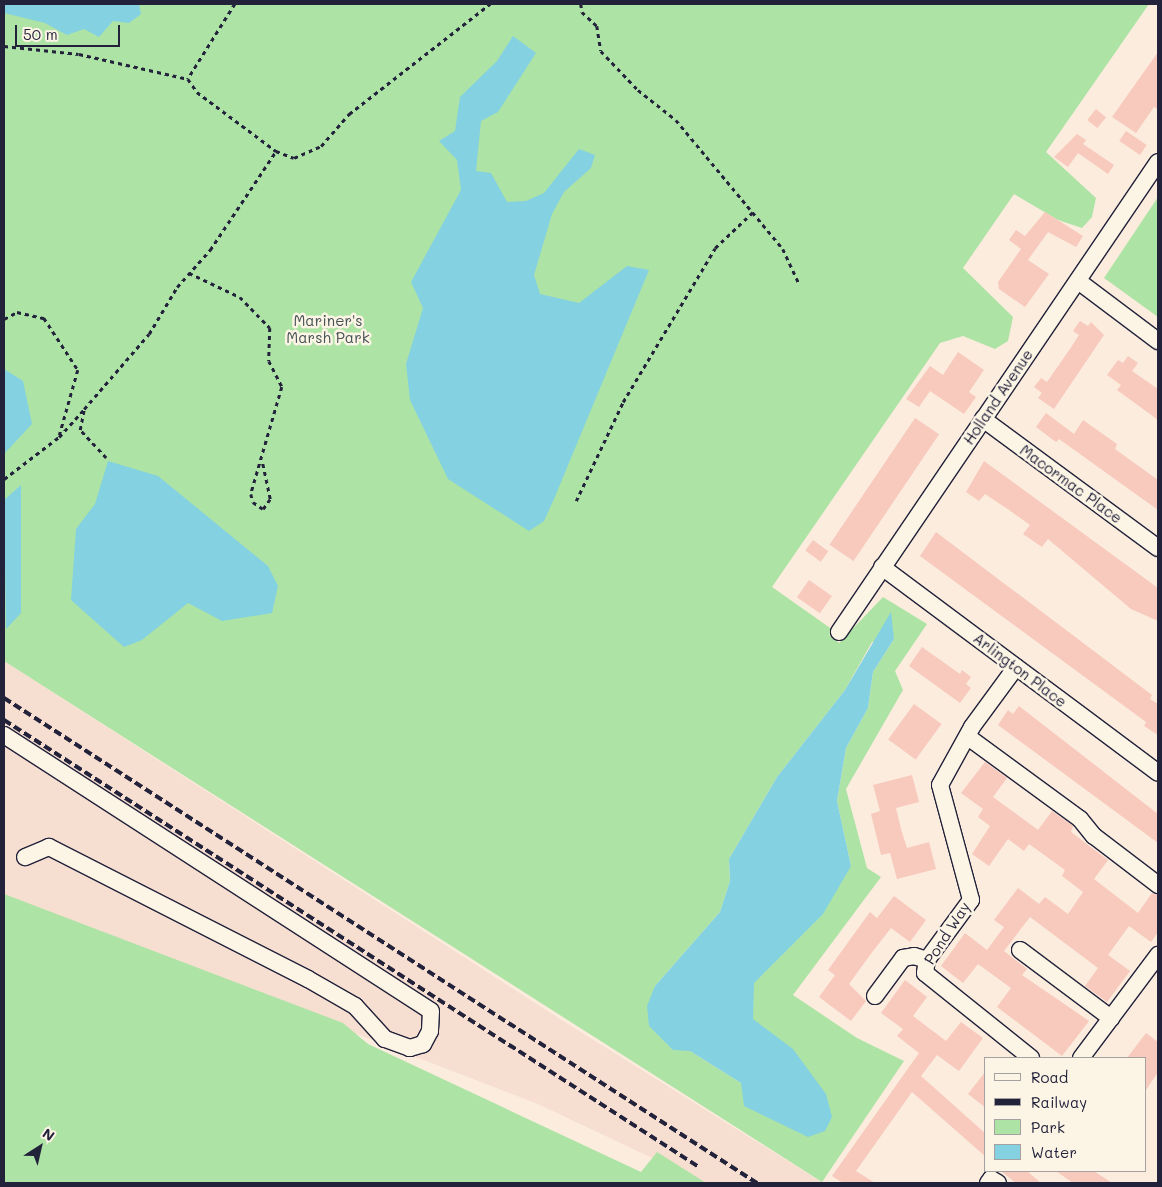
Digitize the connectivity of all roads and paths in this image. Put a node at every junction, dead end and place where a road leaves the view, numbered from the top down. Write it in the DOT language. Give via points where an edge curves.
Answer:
graph roads {
  1 [pos="234,4"];
  2 [pos="490,4"];
  3 [pos="582,4"];
  4 [pos="4,46"];
  5 [pos="188,79"];
  6 [pos="276,151"];
  7 [pos="1158,162"];
  8 [pos="753,212"];
  9 [pos="189,273"];
  10 [pos="1078,281"];
  11 [pos="799,284"];
  12 [pos="4,319"];
  13 [pos="1158,341"];
  14 [pos="84,409"];
  15 [pos="983,419"];
  16 [pos="58,438"];
  17 [pos="106,458"];
  18 [pos="262,461"];
  19 [pos="4,479"];
  20 [pos="576,502"];
  21 [pos="1158,548"];
  22 [pos="882,567"];
  23 [pos="839,632"];
  24 [pos="1016,668"];
  25 [pos="4,735"];
  26 [pos="968,737"];
  27 [pos="1158,773"];
  28 [pos="25,857"];
  29 [pos="1158,885"];
  30 [pos="1020,950"];
  31 [pos="1158,955"];
  32 [pos="928,960"];
  33 [pos="875,996"];
  34 [pos="1111,1018"];
  35 [pos="1030,1057"];
  36 [pos="1082,1057"];
  37 [pos="988,1183"];
  38 [pos="998,1183"];
  1 -- 5 [label="path"];
  2 -- 6 [label="path" via="349,114 321,146 294,158"];
  3 -- 8 [label="path" via="582,12 597,26 601,51 638,90 676,120"];
  4 -- 5 [label="path" via="79,54"];
  5 -- 6 [label="path" via="197,92"];
  6 -- 9 [label="path" via="210,250"];
  7 -- 10 [label="street, Holland Avenue"];
  8 -- 11 [label="path" via="783,249"];
  8 -- 20 [label="path" via="715,248 623,402"];
  9 -- 14 [label="path" via="149,334"];
  9 -- 18 [label="path" via="240,297 270,328 269,360 282,386"];
  10 -- 13 [label="street"];
  10 -- 15 [label="street, Holland Avenue"];
  12 -- 16 [label="path" via="17,312 44,318 78,370"];
  14 -- 16 [label="path"];
  14 -- 17 [label="path" via="80,430"];
  15 -- 21 [label="street, Macormac Place"];
  15 -- 22 [label="street, Holland Avenue"];
  16 -- 19 [label="path"];
  18 -- 18 [label="path" via="251,494 253,502 263,509 270,499"];
  22 -- 23 [label="street, Holland Avenue"];
  22 -- 24 [label="street, Arlington Place"];
  24 -- 26 [label="street, Pond Way"];
  24 -- 27 [label="street, Arlington Place"];
  25 -- 28 [label="street" via="430,1011 430,1031 423,1044 410,1048 385,1040 348,1002 75,860 49,847"];
  26 -- 29 [label="street" via="1080,819 1094,836"];
  26 -- 32 [label="street, Pond Way" via="940,791 971,900"];
  30 -- 34 [label="street"];
  31 -- 34 [label="street"];
  32 -- 33 [label="street" via="914,956 903,958"];
  32 -- 35 [label="street, Pond Way" via="928,980"];
  34 -- 36 [label="street"];
  37 -- 38 [label="street" via="991,1179"];
}
